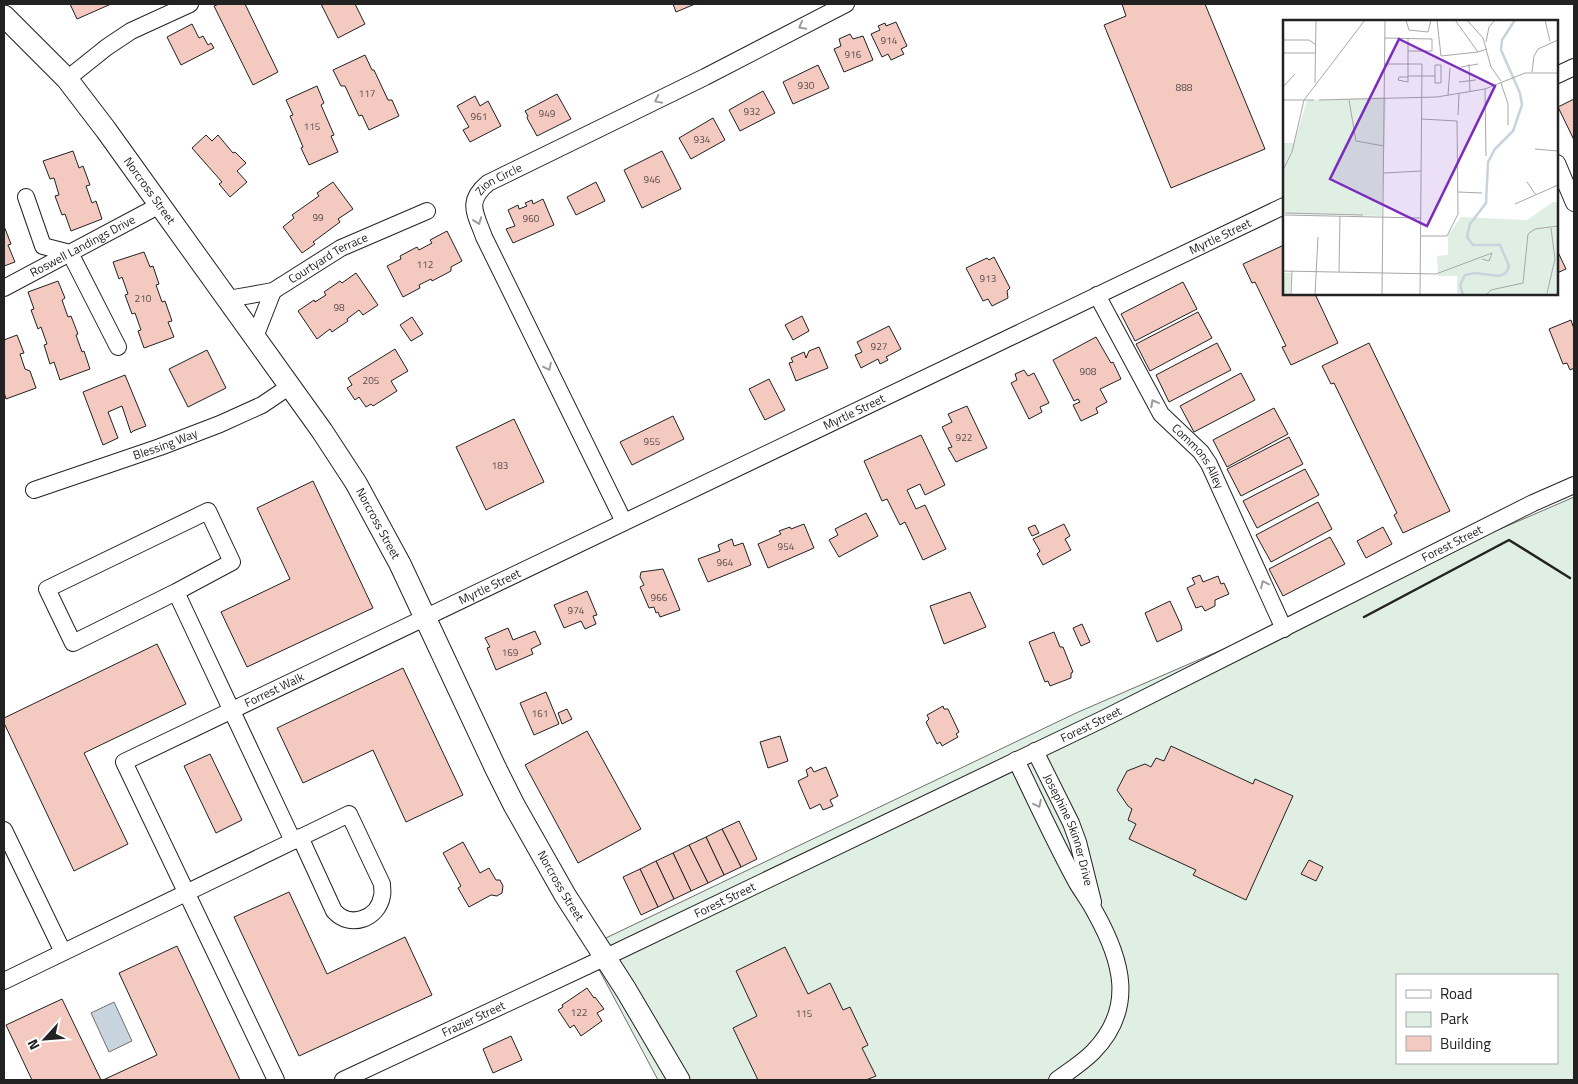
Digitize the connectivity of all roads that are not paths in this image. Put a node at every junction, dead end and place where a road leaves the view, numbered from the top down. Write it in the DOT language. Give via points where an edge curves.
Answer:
graph roads {
  1 [pos="190,4"];
  2 [pos="846,4"];
  3 [pos="4,16"];
  4 [pos="1574,67"];
  5 [pos="1558,75"];
  6 [pos="67,79"];
  7 [pos="1558,165"];
  8 [pos="26,197"];
  9 [pos="1574,203"];
  10 [pos="160,205"];
  11 [pos="1283,206"];
  12 [pos="427,211"];
  13 [pos="70,253"];
  14 [pos="4,288"];
  15 [pos="273,291"];
  16 [pos="1098,295"];
  17 [pos="228,299"];
  18 [pos="255,337"];
  19 [pos="118,347"];
  20 [pos="290,386"];
  21 [pos="1574,485"];
  22 [pos="34,490"];
  23 [pos="624,522"];
  24 [pos="176,592"];
  25 [pos="426,618"];
  26 [pos="1284,629"];
  27 [pos="232,711"];
  28 [pos="1035,751"];
  29 [pos="1016,760"];
  30 [pos="4,830"];
  31 [pos="297,839"];
  32 [pos="186,893"];
  33 [pos="1095,912"];
  34 [pos="63,952"];
  35 [pos="604,958"];
  36 [pos="4,981"];
  37 [pos="276,1080"];
  38 [pos="343,1080"];
  39 [pos="679,1080"];
  40 [pos="1057,1080"];
  1 -- 6 [label="street" via="123,36"];
  2 -- 23 [label="street, Zion Circle, one-way" via="488,183 479,190 474,201 484,238"];
  3 -- 6 [label="street, Norcross Street"];
  4 -- 5 [label="street"];
  6 -- 10 [label="street, Norcross Street"];
  7 -- 9 [label="street"];
  8 -- 13 [label="street" via="43,246"];
  10 -- 13 [label="street, Roswell Landings Drive"];
  10 -- 17 [label="street, Norcross Street"];
  11 -- 16 [label="street, Myrtle Street"];
  12 -- 15 [label="street, Courtyard Terrace" via="341,248"];
  13 -- 14 [label="street, Roswell Landings Drive"];
  13 -- 19 [label="street"];
  15 -- 17 [label="street, Courtyard Terrace"];
  15 -- 18 [label="street"];
  16 -- 23 [label="street, Myrtle Street"];
  26 -- 16 [label="street, Commons Alley, one-way" via="1209,464 1201,452 1160,414"];
  17 -- 18 [label="street, Norcross Street"];
  18 -- 20 [label="street, Norcross Street"];
  20 -- 22 [label="street, Blessing Way" via="220,424"];
  20 -- 25 [label="street, Norcross Street" via="356,483"];
  21 -- 26 [label="street, Forest Street"];
  23 -- 25 [label="street, Myrtle Street"];
  24 -- 24 [label="street" via="232,562 208,511 47,590 73,643"];
  24 -- 27 [label="street"];
  25 -- 27 [label="street, Forrest Walk"];
  25 -- 35 [label="street, Norcross Street" via="514,805 564,895"];
  26 -- 28 [label="street, Forest Street"];
  27 -- 31 [label="street"];
  27 -- 32 [label="street, Forrest Walk" via="124,762"];
  28 -- 29 [label="street, Forest Street"];
  28 -- 33 [label="street, Josephine Skinner Drive" via="1071,823 1089,879"];
  29 -- 33 [label="street, Josephine Skinner Drive, one-way" via="1078,885"];
  29 -- 35 [label="street, Forest Street"];
  30 -- 34 [label="street"];
  31 -- 31 [label="street" via="334,911 350,921 371,914 383,895 382,884 349,814"];
  31 -- 32 [label="street"];
  32 -- 34 [label="street"];
  32 -- 37 [label="street"];
  33 -- 40 [label="street, Josephine Skinner Drive" via="1115,955 1120,975 1119,1002 1103,1041 1093,1053"];
  34 -- 36 [label="street"];
  35 -- 38 [label="street, Frazier Street"];
  35 -- 39 [label="street, Norcross Street"];
}
